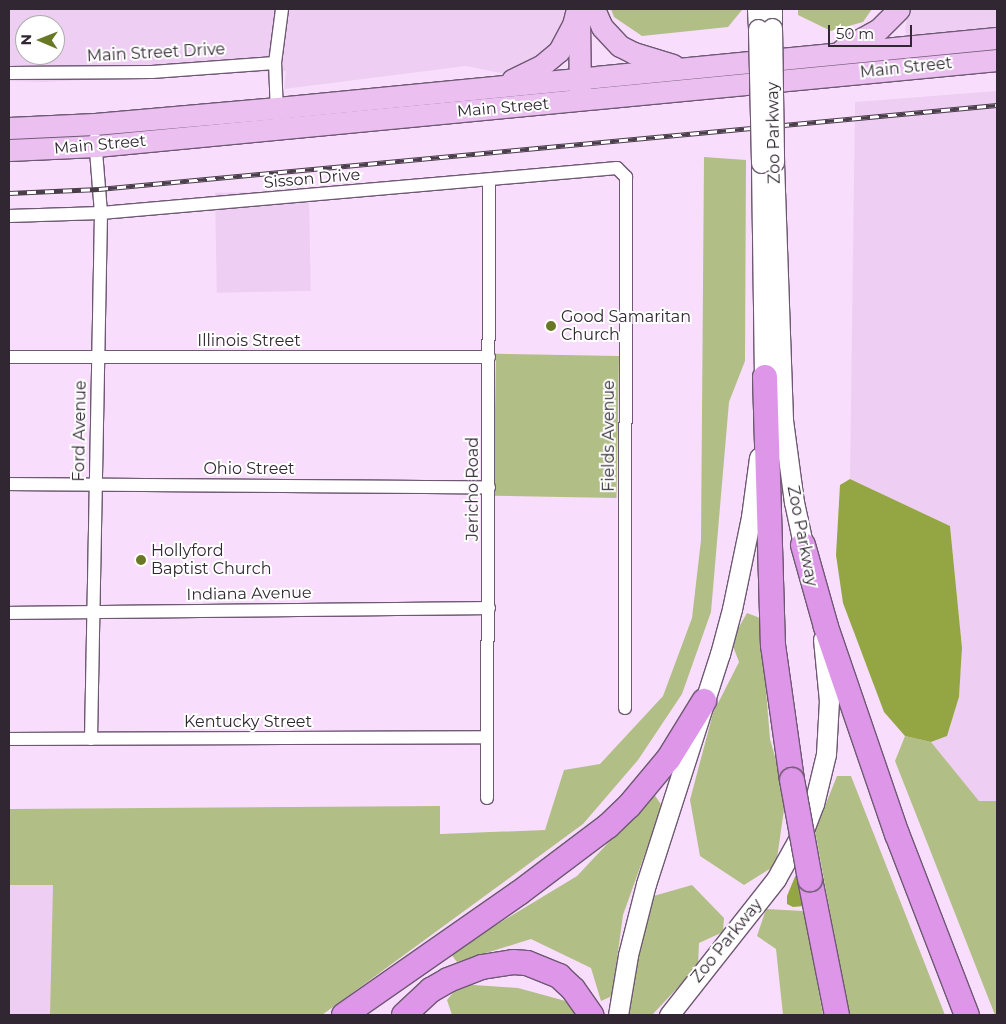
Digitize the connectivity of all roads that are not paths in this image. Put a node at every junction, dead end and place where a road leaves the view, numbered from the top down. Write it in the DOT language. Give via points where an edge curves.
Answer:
graph roads {
  1 [pos="282,9"];
  2 [pos="578,9"];
  3 [pos="589,9"];
  4 [pos="594,9"];
  5 [pos="757,9"];
  6 [pos="772,9"];
  7 [pos="901,9"];
  8 [pos="765,29"];
  9 [pos="997,38"];
  10 [pos="892,48"];
  11 [pos="834,54"];
  12 [pos="997,60"];
  13 [pos="275,63"];
  14 [pos="688,68"];
  15 [pos="887,70"];
  16 [pos="9,73"];
  17 [pos="585,78"];
  18 [pos="490,87"];
  19 [pos="586,100"];
  20 [pos="277,108"];
  21 [pos="95,124"];
  22 [pos="9,128"];
  23 [pos="278,129"];
  24 [pos="96,146"];
  25 [pos="9,150"];
  26 [pos="768,163"];
  27 [pos="617,168"];
  28 [pos="489,180"];
  29 [pos="101,213"];
  30 [pos="9,216"];
  31 [pos="9,357"];
  32 [pos="97,357"];
  33 [pos="489,357"];
  34 [pos="765,377"];
  35 [pos="9,484"];
  36 [pos="95,485"];
  37 [pos="489,487"];
  38 [pos="803,545"];
  39 [pos="489,608"];
  40 [pos="93,612"];
  41 [pos="9,613"];
  42 [pos="704,701"];
  43 [pos="625,708"];
  44 [pos="487,737"];
  45 [pos="9,739"];
  46 [pos="90,739"];
  47 [pos="487,798"];
  48 [pos="344,1015"];
  49 [pos="404,1015"];
  50 [pos="591,1015"];
  51 [pos="618,1015"];
  52 [pos="669,1015"];
  53 [pos="837,1015"];
  54 [pos="967,1015"];
  1 -- 13 [label="street"];
  2 -- 17 [label="main road"];
  2 -- 18 [label="main road" via="573,25 552,58 524,76"];
  3 -- 17 [label="main road"];
  4 -- 14 [label="main road" via="602,27 620,46 653,60"];
  5 -- 8 [label="main road, Zoo Parkway"];
  6 -- 8 [label="main road, Zoo Parkway"];
  7 -- 10 [label="main road"];
  7 -- 11 [label="main road" via="879,29"];
  8 -- 26 [label="main road, Zoo Parkway, bridge"];
  9 -- 10 [label="main road, Main Street"];
  10 -- 11 [label="main road, Main Street"];
  10 -- 15 [label="main road"];
  11 -- 14 [label="main road, Main Street"];
  12 -- 15 [label="main road, Main Street"];
  13 -- 16 [label="street, Main Street Drive" via="152,72"];
  13 -- 20 [label="street"];
  14 -- 17 [label="main road, Main Street"];
  15 -- 19 [label="main road, Main Street"];
  17 -- 18 [label="main road, Main Street"];
  17 -- 19 [label="main road"];
  18 -- 20 [label="main road, Main Street"];
  19 -- 23 [label="main road, Main Street"];
  20 -- 21 [label="main road, Main Street"];
  20 -- 23 [label="street"];
  21 -- 22 [label="main road, Main Street"];
  21 -- 24 [label="street, Ford Avenue"];
  23 -- 24 [label="main road, Main Street"];
  24 -- 25 [label="main road, Main Street"];
  24 -- 29 [label="street, Ford Avenue"];
  26 -- 34 [label="main road, Zoo Parkway"];
  26 -- 38 [label="main road, Zoo Parkway" via="780,381 788,461"];
  27 -- 28 [label="street, Sisson Drive"];
  27 -- 43 [label="street, Fields Avenue" via="626,177"];
  28 -- 29 [label="street, Sisson Drive"];
  28 -- 33 [label="street, Jericho Road"];
  29 -- 30 [label="street, Sisson Drive"];
  29 -- 32 [label="street, Ford Avenue"];
  31 -- 32 [label="street, Illinois Street"];
  32 -- 33 [label="street, Illinois Street"];
  32 -- 36 [label="street, Ford Avenue"];
  33 -- 37 [label="street, Jericho Road"];
  34 -- 42 [label="main road, Zoo Parkway" via="758,472 745,551 720,654"];
  34 -- 53 [label="highway, bridge" via="773,645 792,780"];
  35 -- 36 [label="street, Ohio Street"];
  36 -- 37 [label="street, Ohio Street"];
  36 -- 40 [label="street, Ford Avenue"];
  37 -- 39 [label="street, Jericho Road"];
  38 -- 52 [label="main road, Zoo Parkway" via="825,649 829,701 826,754 814,804 793,852 776,879"];
  38 -- 54 [label="highway" via="826,627 897,834"];
  39 -- 40 [label="street, Indiana Avenue"];
  39 -- 44 [label="street, Jericho Road"];
  40 -- 41 [label="street, Indiana Avenue"];
  40 -- 46 [label="street, Ford Avenue"];
  42 -- 48 [label="highway" via="670,758 608,826 519,893"];
  42 -- 51 [label="main road, Zoo Parkway" via="642,900"];
  44 -- 46 [label="street, Kentucky Street"];
  44 -- 47 [label="street, Jericho Road"];
  45 -- 46 [label="street, Kentucky Street"];
  49 -- 50 [label="highway" via="431,990 448,980 482,967 513,962 528,963 559,976 573,989"];
}
